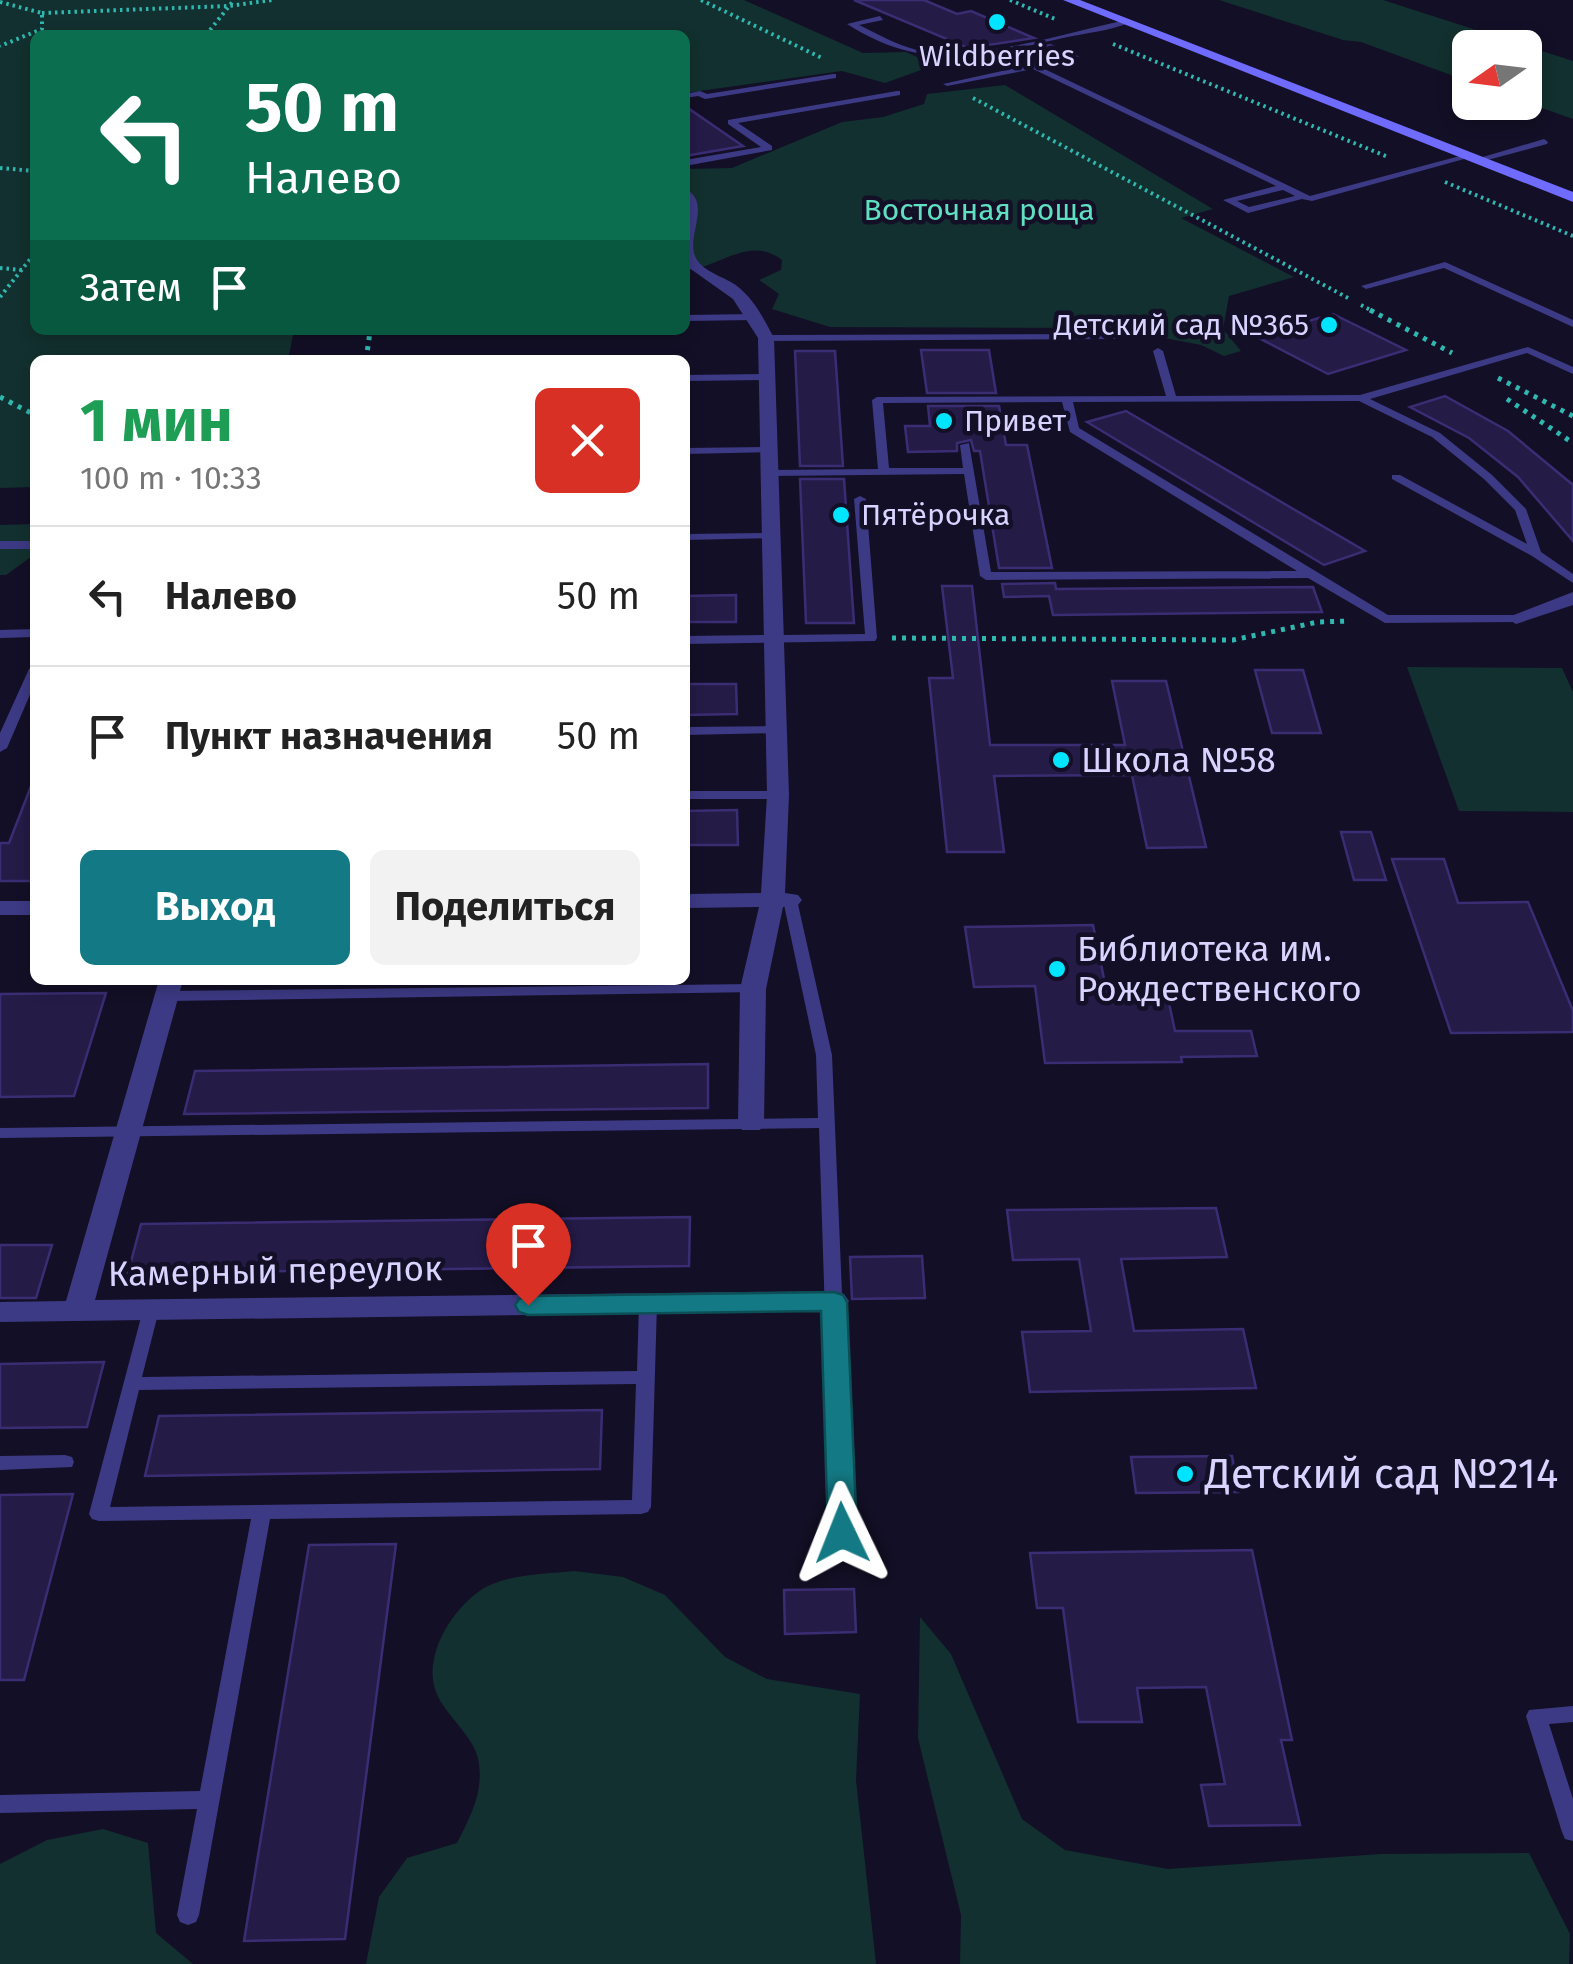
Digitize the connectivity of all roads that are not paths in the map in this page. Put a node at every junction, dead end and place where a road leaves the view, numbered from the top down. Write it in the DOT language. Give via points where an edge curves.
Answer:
graph roads {
  1 [pos="1068,0"];
  2 [pos="880,18"];
  3 [pos="1127,22"];
  4 [pos="833,76"];
  5 [pos="946,84"];
  6 [pos="897,94"];
  7 [pos="690,95"];
  8 [pos="1544,142"];
  9 [pos="1476,158"];
  10 [pos="690,162"];
  11 [pos="1284,187"];
  12 [pos="1304,196"];
  13 [pos="1573,197"];
  14 [pos="690,261"];
  15 [pos="1366,286"];
  16 [pos="690,319"];
  17 [pos="1573,324"];
  18 [pos="760,328"];
  19 [pos="1116,336"];
  20 [pos="1158,351"];
  21 [pos="1573,371"];
  22 [pos="690,378"];
  23 [pos="766,378"];
  24 [pos="1362,398"];
  25 [pos="1067,399"];
  26 [pos="1172,399"];
  27 [pos="965,445"];
  28 [pos="690,450"];
  29 [pos="768,450"];
  30 [pos="770,472"];
  31 [pos="884,472"];
  32 [pos="969,472"];
  33 [pos="1396,477"];
  34 [pos="860,499"];
  35 [pos="771,536"];
  36 [pos="690,537"];
  37 [pos="30,544"];
  38 [pos="0,545"];
  39 [pos="1536,554"];
  40 [pos="1310,574"];
  41 [pos="1573,580"];
  42 [pos="1573,598"];
  43 [pos="1516,618"];
  44 [pos="30,633"];
  45 [pos="0,634"];
  46 [pos="774,639"];
  47 [pos="690,640"];
  48 [pos="30,678"];
  49 [pos="6,720"];
  50 [pos="776,730"];
  51 [pos="690,731"];
  52 [pos="0,748"];
  53 [pos="778,794"];
  54 [pos="690,796"];
  55 [pos="782,900"];
  56 [pos="690,901"];
  57 [pos="0,908"];
  58 [pos="30,908"];
  59 [pos="168,988"];
  60 [pos="752,989"];
  61 [pos="826,1123"];
  62 [pos="750,1124"];
  63 [pos="128,1132"];
  64 [pos="0,1133"];
  65 [pos="834,1302"];
  66 [pos="648,1304"];
  67 [pos="150,1310"];
  68 [pos="78,1311"];
  69 [pos="0,1312"];
  70 [pos="646,1376"];
  71 [pos="132,1384"];
  72 [pos="65,1462"];
  73 [pos="0,1463"];
  74 [pos="262,1512"];
  75 [pos="842,1533"];
  76 [pos="1573,1714"];
  77 [pos="209,1800"];
  78 [pos="0,1804"];
  79 [pos="1573,1832"];
  80 [pos="188,1915"];
  1 -- 3 [label="main road"];
  2 -- 3 [label="lane" via="851,24 932,55"];
  3 -- 9 [label="main road"];
  4 -- 7 [label="lane"];
  5 -- 11 [label="lane" via="1034,66"];
  6 -- 10 [label="lane" via="730,122 769,148"];
  8 -- 9 [label="lane"];
  9 -- 12 [label="lane"];
  9 -- 13 [label="main road"];
  11 -- 12 [label="lane"];
  11 -- 12 [label="lane" via="1228,200 1248,210"];
  14 -- 18 [label="street" via="732,289"];
  15 -- 17 [label="lane" via="1445,265"];
  16 -- 18 [label="lane"];
  18 -- 19 [label="lane"];
  18 -- 23 [label="street"];
  20 -- 26 [label="lane"];
  21 -- 24 [label="lane" via="1528,350"];
  22 -- 23 [label="lane"];
  23 -- 29 [label="street"];
  24 -- 26 [label="lane"];
  24 -- 39 [label="lane" via="1436,436 1488,476 1520,509"];
  25 -- 26 [label="lane"];
  25 -- 31 [label="lane" via="877,400"];
  25 -- 40 [label="lane" via="1074,430"];
  27 -- 32 [label="lane"];
  28 -- 29 [label="lane"];
  29 -- 30 [label="street"];
  30 -- 31 [label="lane"];
  30 -- 35 [label="street"];
  31 -- 32 [label="lane"];
  32 -- 40 [label="lane" via="986,576"];
  33 -- 39 [label="lane"];
  34 -- 46 [label="lane" via="871,638"];
  35 -- 36 [label="lane"];
  35 -- 46 [label="street"];
  37 -- 38 [label="lane"];
  39 -- 41 [label="lane"];
  40 -- 43 [label="lane" via="1385,619"];
  42 -- 43 [label="street"];
  44 -- 45 [label="lane"];
  46 -- 47 [label="lane"];
  46 -- 50 [label="street"];
  48 -- 49 [label="lane"];
  49 -- 52 [label="lane"];
  50 -- 51 [label="lane"];
  50 -- 53 [label="street"];
  53 -- 54 [label="lane"];
  53 -- 55 [label="street"];
  55 -- 56 [label="street"];
  55 -- 60 [label="street"];
  55 -- 61 [label="lane" via="824,1055"];
  57 -- 58 [label="street"];
  59 -- 60 [label="lane"];
  59 -- 63 [label="street, Камерный переулок"];
  60 -- 62 [label="street"];
  61 -- 62 [label="lane"];
  61 -- 65 [label="lane"];
  62 -- 63 [label="lane"];
  63 -- 64 [label="lane"];
  63 -- 68 [label="street, Камерный переулок"];
  65 -- 66 [label="street, Камерный переулок"];
  65 -- 75 [label="lane"];
  66 -- 67 [label="street, Камерный переулок"];
  66 -- 70 [label="lane"];
  67 -- 68 [label="street, Камерный переулок"];
  67 -- 71 [label="lane"];
  68 -- 69 [label="street, Камерный переулок"];
  70 -- 71 [label="lane"];
  70 -- 74 [label="lane" via="641,1507"];
  71 -- 74 [label="lane" via="99,1514"];
  72 -- 73 [label="lane"];
  74 -- 77 [label="lane"];
  76 -- 79 [label="lane" via="1536,1716"];
  77 -- 78 [label="lane"];
  77 -- 80 [label="lane"];
}
